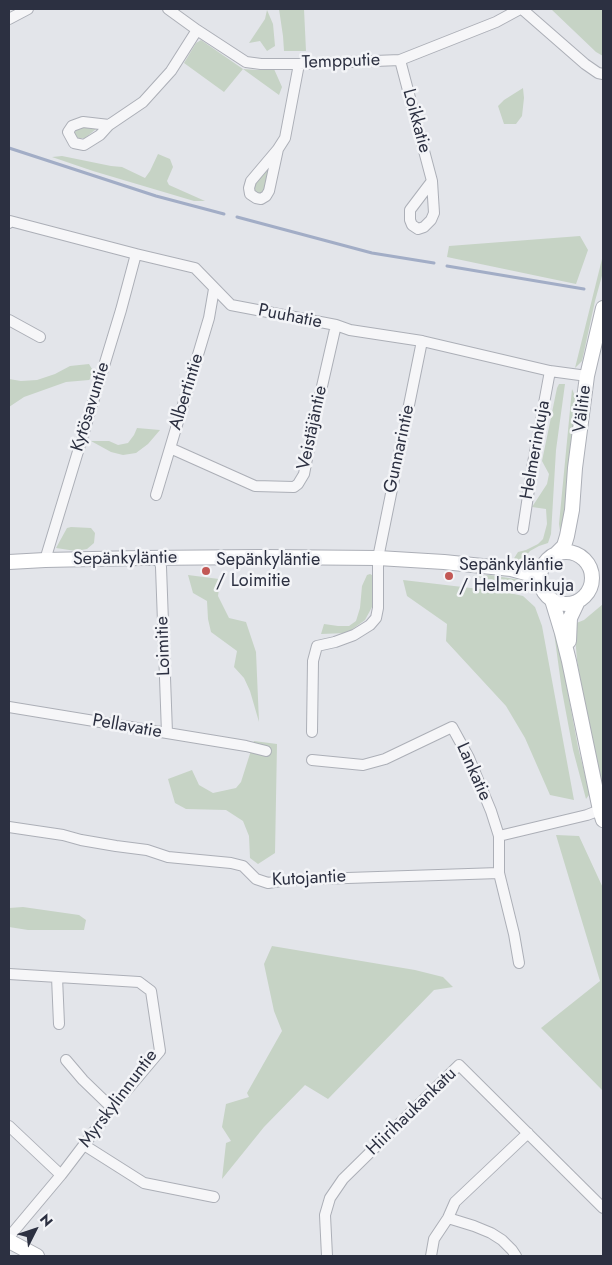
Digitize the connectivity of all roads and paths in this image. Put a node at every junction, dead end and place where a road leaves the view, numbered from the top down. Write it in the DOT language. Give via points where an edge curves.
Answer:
graph roads {
  1 [pos="28,9"];
  2 [pos="168,9"];
  3 [pos="521,9"];
  4 [pos="9,19"];
  5 [pos="197,30"];
  6 [pos="400,60"];
  7 [pos="299,64"];
  8 [pos="603,74"];
  9 [pos="110,125"];
  10 [pos="278,149"];
  11 [pos="432,181"];
  12 [pos="9,222"];
  13 [pos="136,254"];
  14 [pos="214,289"];
  15 [pos="603,308"];
  16 [pos="9,320"];
  17 [pos="336,325"];
  18 [pos="40,337"];
  19 [pos="422,341"];
  20 [pos="550,371"];
  21 [pos="587,376"];
  22 [pos="170,448"];
  23 [pos="156,495"];
  24 [pos="572,510"];
  25 [pos="523,529"];
  26 [pos="552,557"];
  27 [pos="159,558"];
  28 [pos="378,558"];
  29 [pos="44,560"];
  30 [pos="585,560"];
  31 [pos="9,562"];
  32 [pos="512,569"];
  33 [pos="603,572"];
  34 [pos="540,580"];
  35 [pos="603,588"];
  36 [pos="583,597"];
  37 [pos="552,600"];
  38 [pos="569,661"];
  39 [pos="9,707"];
  40 [pos="312,732"];
  41 [pos="166,733"];
  42 [pos="266,751"];
  43 [pos="312,760"];
  44 [pos="601,815"];
  45 [pos="9,827"];
  46 [pos="499,836"];
  47 [pos="499,873"];
  48 [pos="520,962"];
  49 [pos="9,974"];
  50 [pos="57,977"];
  51 [pos="59,1024"];
  52 [pos="66,1060"];
  53 [pos="112,1108"];
  54 [pos="9,1126"];
  55 [pos="528,1133"];
  56 [pos="84,1145"];
  57 [pos="61,1175"];
  58 [pos="214,1197"];
  59 [pos="603,1208"];
  60 [pos="448,1218"];
  61 [pos="9,1239"];
  62 [pos="37,1256"];
  63 [pos="326,1256"];
  64 [pos="431,1256"];
  65 [pos="516,1256"];
  1 -- 4 [label="street"];
  2 -- 5 [label="street, Tempputie"];
  3 -- 6 [label="street, Tempputie"];
  3 -- 8 [label="street" via="585,64"];
  5 -- 7 [label="street, Tempputie" via="246,62"];
  5 -- 9 [label="street" via="154,91"];
  6 -- 7 [label="street, Tempputie"];
  6 -- 11 [label="street, Loikkatie"];
  7 -- 10 [label="street" via="285,138"];
  12 -- 13 [label="street, Puuhatie"];
  13 -- 14 [label="street, Puuhatie" via="195,268"];
  13 -- 29 [label="street, Kytösavuntie"];
  14 -- 17 [label="street, Puuhatie" via="231,305"];
  14 -- 22 [label="street, Albertintie" via="209,318"];
  15 -- 21 [label="main road, Välitie"];
  16 -- 18 [label="street"];
  17 -- 19 [label="street, Puuhatie"];
  17 -- 22 [label="street, Veistäjäntie" via="304,474 294,487 255,486"];
  19 -- 20 [label="street, Puuhatie"];
  19 -- 28 [label="street, Gunnarintie"];
  20 -- 21 [label="street, Puuhatie"];
  20 -- 25 [label="street, Helmerinkuja"];
  21 -- 24 [label="main road, Välitie"];
  22 -- 23 [label="street, Albertintie"];
  24 -- 26 [label="main road, Välitie" via="564,546"];
  24 -- 30 [label="main road, Välitie" via="578,549"];
  26 -- 30 [label="main road" via="564,552 574,553"];
  26 -- 32 [label="main road, Sepänkyläntie"];
  26 -- 34 [label="main road" via="542,567"];
  27 -- 28 [label="main road, Sepänkyläntie"];
  27 -- 29 [label="main road, Sepänkyläntie"];
  27 -- 41 [label="street, Loimitie"];
  28 -- 32 [label="main road, Sepänkyläntie"];
  28 -- 40 [label="street, Gunnarintie" via="376,618 354,635 316,646"];
  29 -- 31 [label="main road, Sepänkyläntie"];
  30 -- 33 [label="main road"];
  30 -- 36 [label="main road" via="592,570 593,579 592,586"];
  32 -- 34 [label="main road, Sepänkyläntie"];
  34 -- 37 [label="main road"];
  35 -- 36 [label="main road"];
  36 -- 37 [label="main road" via="567,604"];
  36 -- 38 [label="main road" via="570,618"];
  37 -- 38 [label="main road"];
  38 -- 44 [label="main road"];
  39 -- 41 [label="street, Pellavatie"];
  41 -- 42 [label="street, Pellavatie"];
  43 -- 46 [label="street, Lankatie" via="363,766 452,727 470,758"];
  44 -- 46 [label="street" via="587,815"];
  45 -- 47 [label="street, Kutojantie" via="168,856 231,863 243,866 256,879 268,883"];
  46 -- 47 [label="street, Lankatie"];
  47 -- 48 [label="street, Lankatie"];
  49 -- 50 [label="street, Myrskylinnuntie"];
  50 -- 51 [label="street"];
  50 -- 53 [label="street, Myrskylinnuntie" via="139,982 151,991 160,1051"];
  52 -- 53 [label="street"];
  53 -- 56 [label="street, Myrskylinnuntie"];
  54 -- 57 [label="street"];
  55 -- 59 [label="street, Hiirihaukankatu"];
  55 -- 60 [label="street" via="455,1202"];
  55 -- 63 [label="street, Hiirihaukankatu" via="459,1065 343,1179 330,1198 325,1216"];
  56 -- 57 [label="street, Myrskylinnuntie"];
  56 -- 58 [label="street" via="144,1183"];
  57 -- 61 [label="street, Myrskylinnuntie"];
  60 -- 64 [label="street" via="434,1239"];
  60 -- 65 [label="street" via="490,1233 502,1240"];
  61 -- 62 [label="main road"];
}
